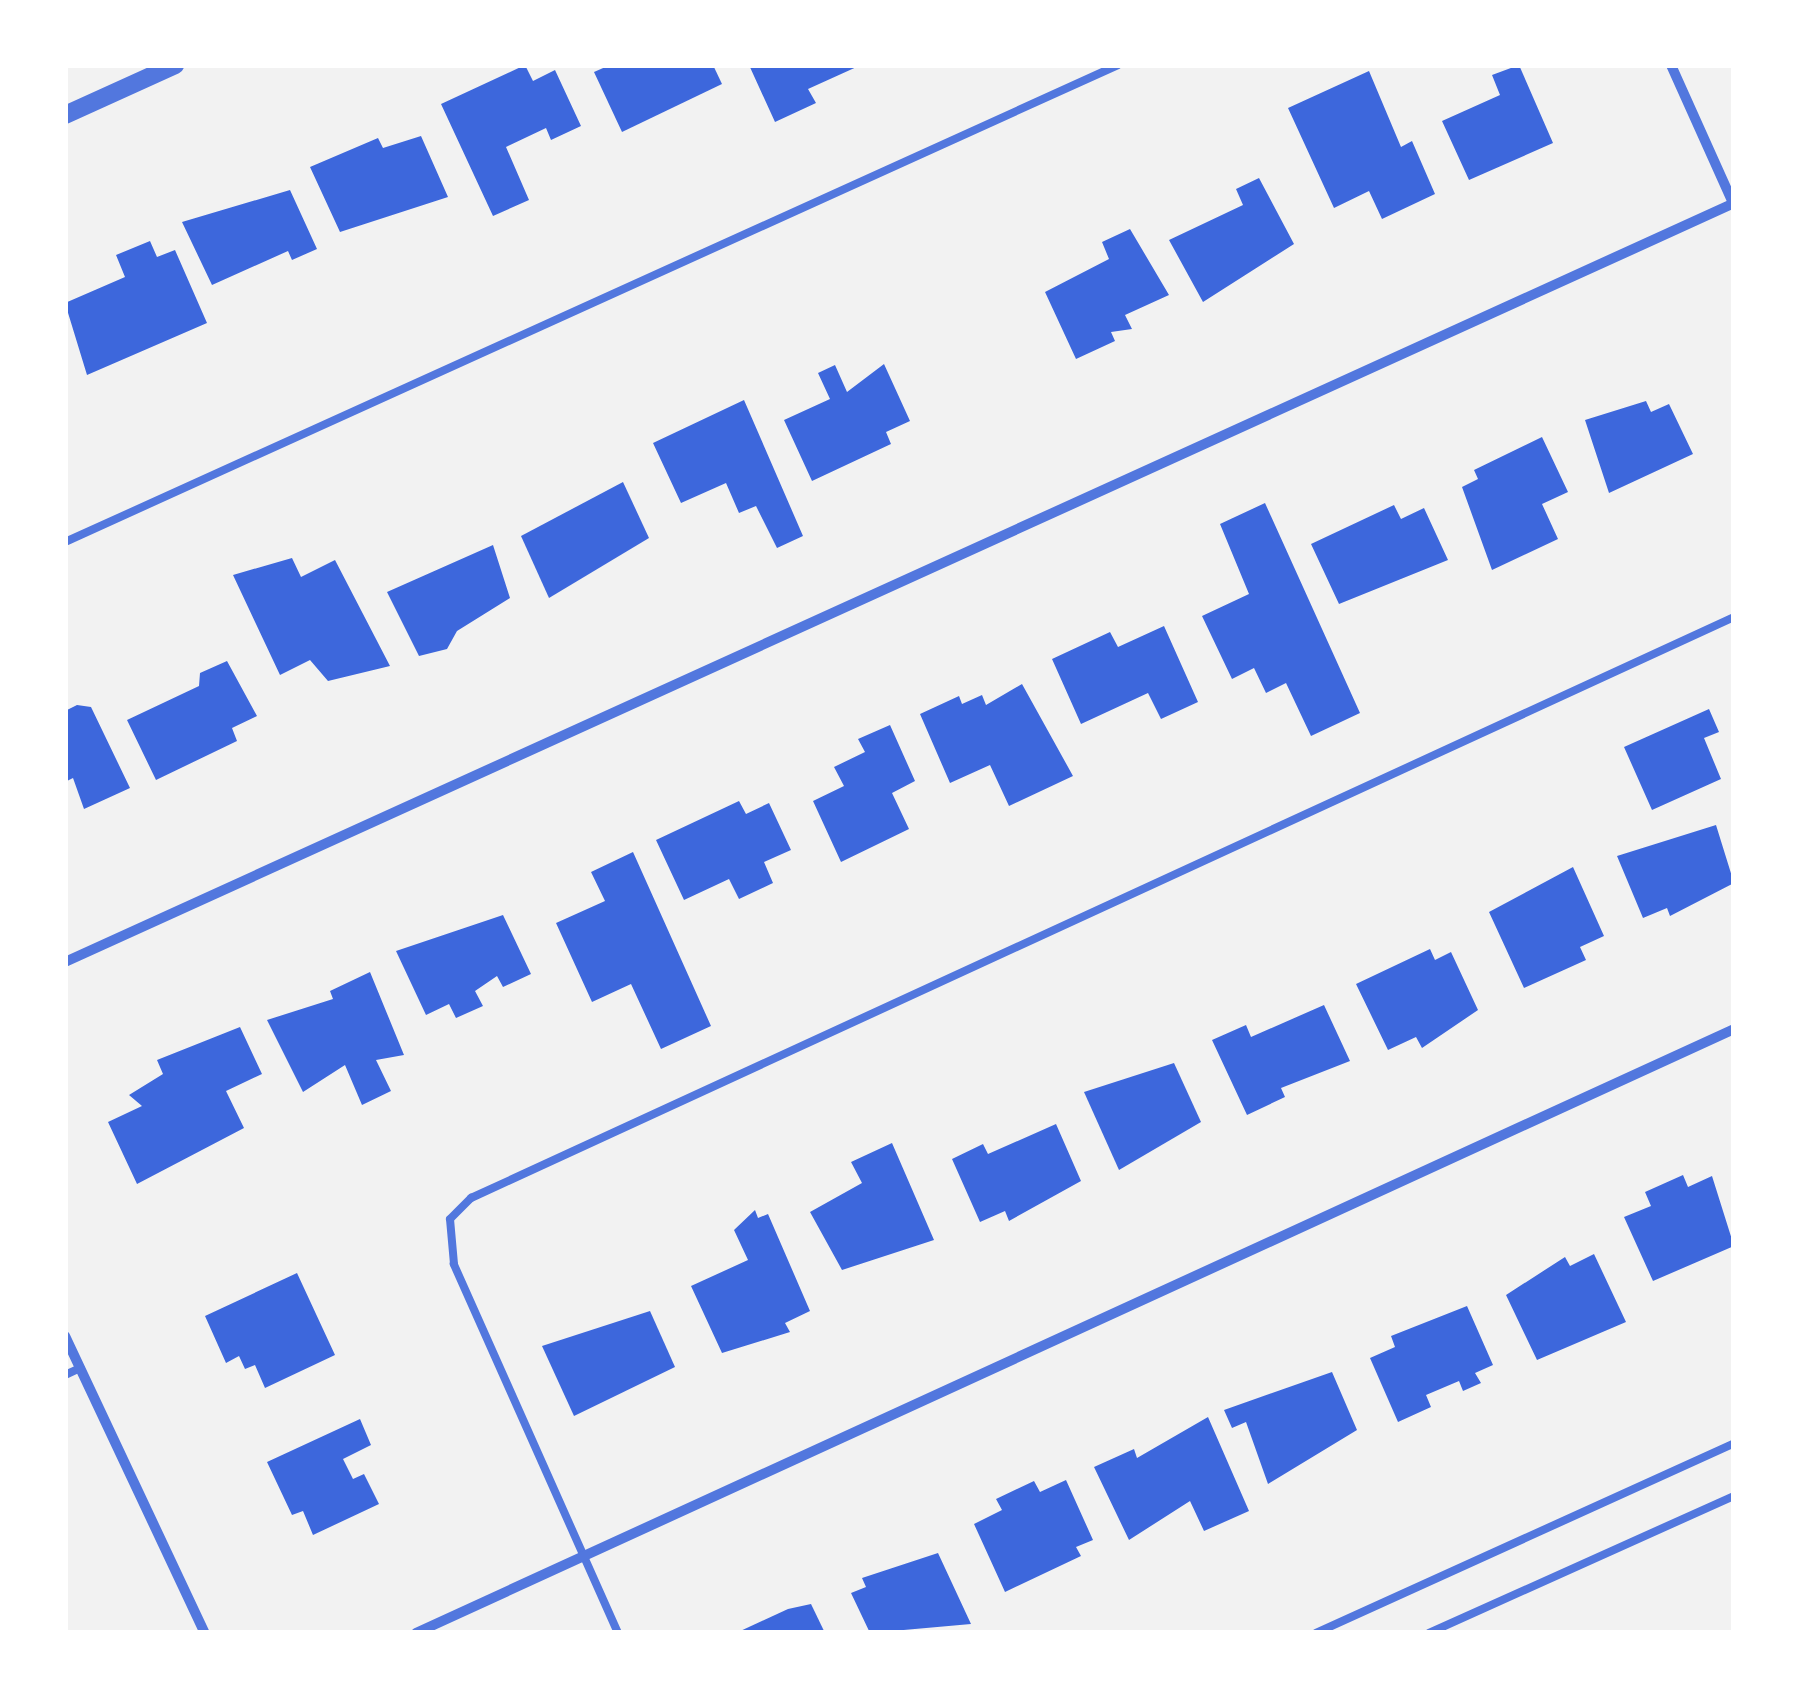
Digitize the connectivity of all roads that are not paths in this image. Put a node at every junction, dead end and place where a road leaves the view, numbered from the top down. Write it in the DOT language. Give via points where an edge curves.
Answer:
graph roads {
  1 [pos="175,65"];
  2 [pos="1118,65"];
  3 [pos="1671,65"];
  4 [pos="65,115"];
  5 [pos="1734,204"];
  6 [pos="65,542"];
  7 [pos="1734,617"];
  8 [pos="65,962"];
  9 [pos="1734,1029"];
  10 [pos="65,1336"];
  11 [pos="80,1368"];
  12 [pos="65,1375"];
  13 [pos="1734,1444"];
  14 [pos="1734,1496"];
  15 [pos="582,1556"];
  16 [pos="205,1633"];
  17 [pos="416,1633"];
  18 [pos="618,1633"];
  19 [pos="1316,1633"];
  20 [pos="1429,1633"];
  1 -- 4 [label="street"];
  2 -- 6 [label="lane"];
  3 -- 5 [label="street"];
  5 -- 8 [label="street"];
  7 -- 15 [label="lane" via="471,1198 450,1220 454,1264"];
  9 -- 15 [label="street"];
  10 -- 11 [label="street"];
  11 -- 12 [label="lane"];
  11 -- 16 [label="street"];
  13 -- 19 [label="lane"];
  14 -- 20 [label="lane"];
  15 -- 17 [label="street"];
  15 -- 18 [label="lane"];
}
